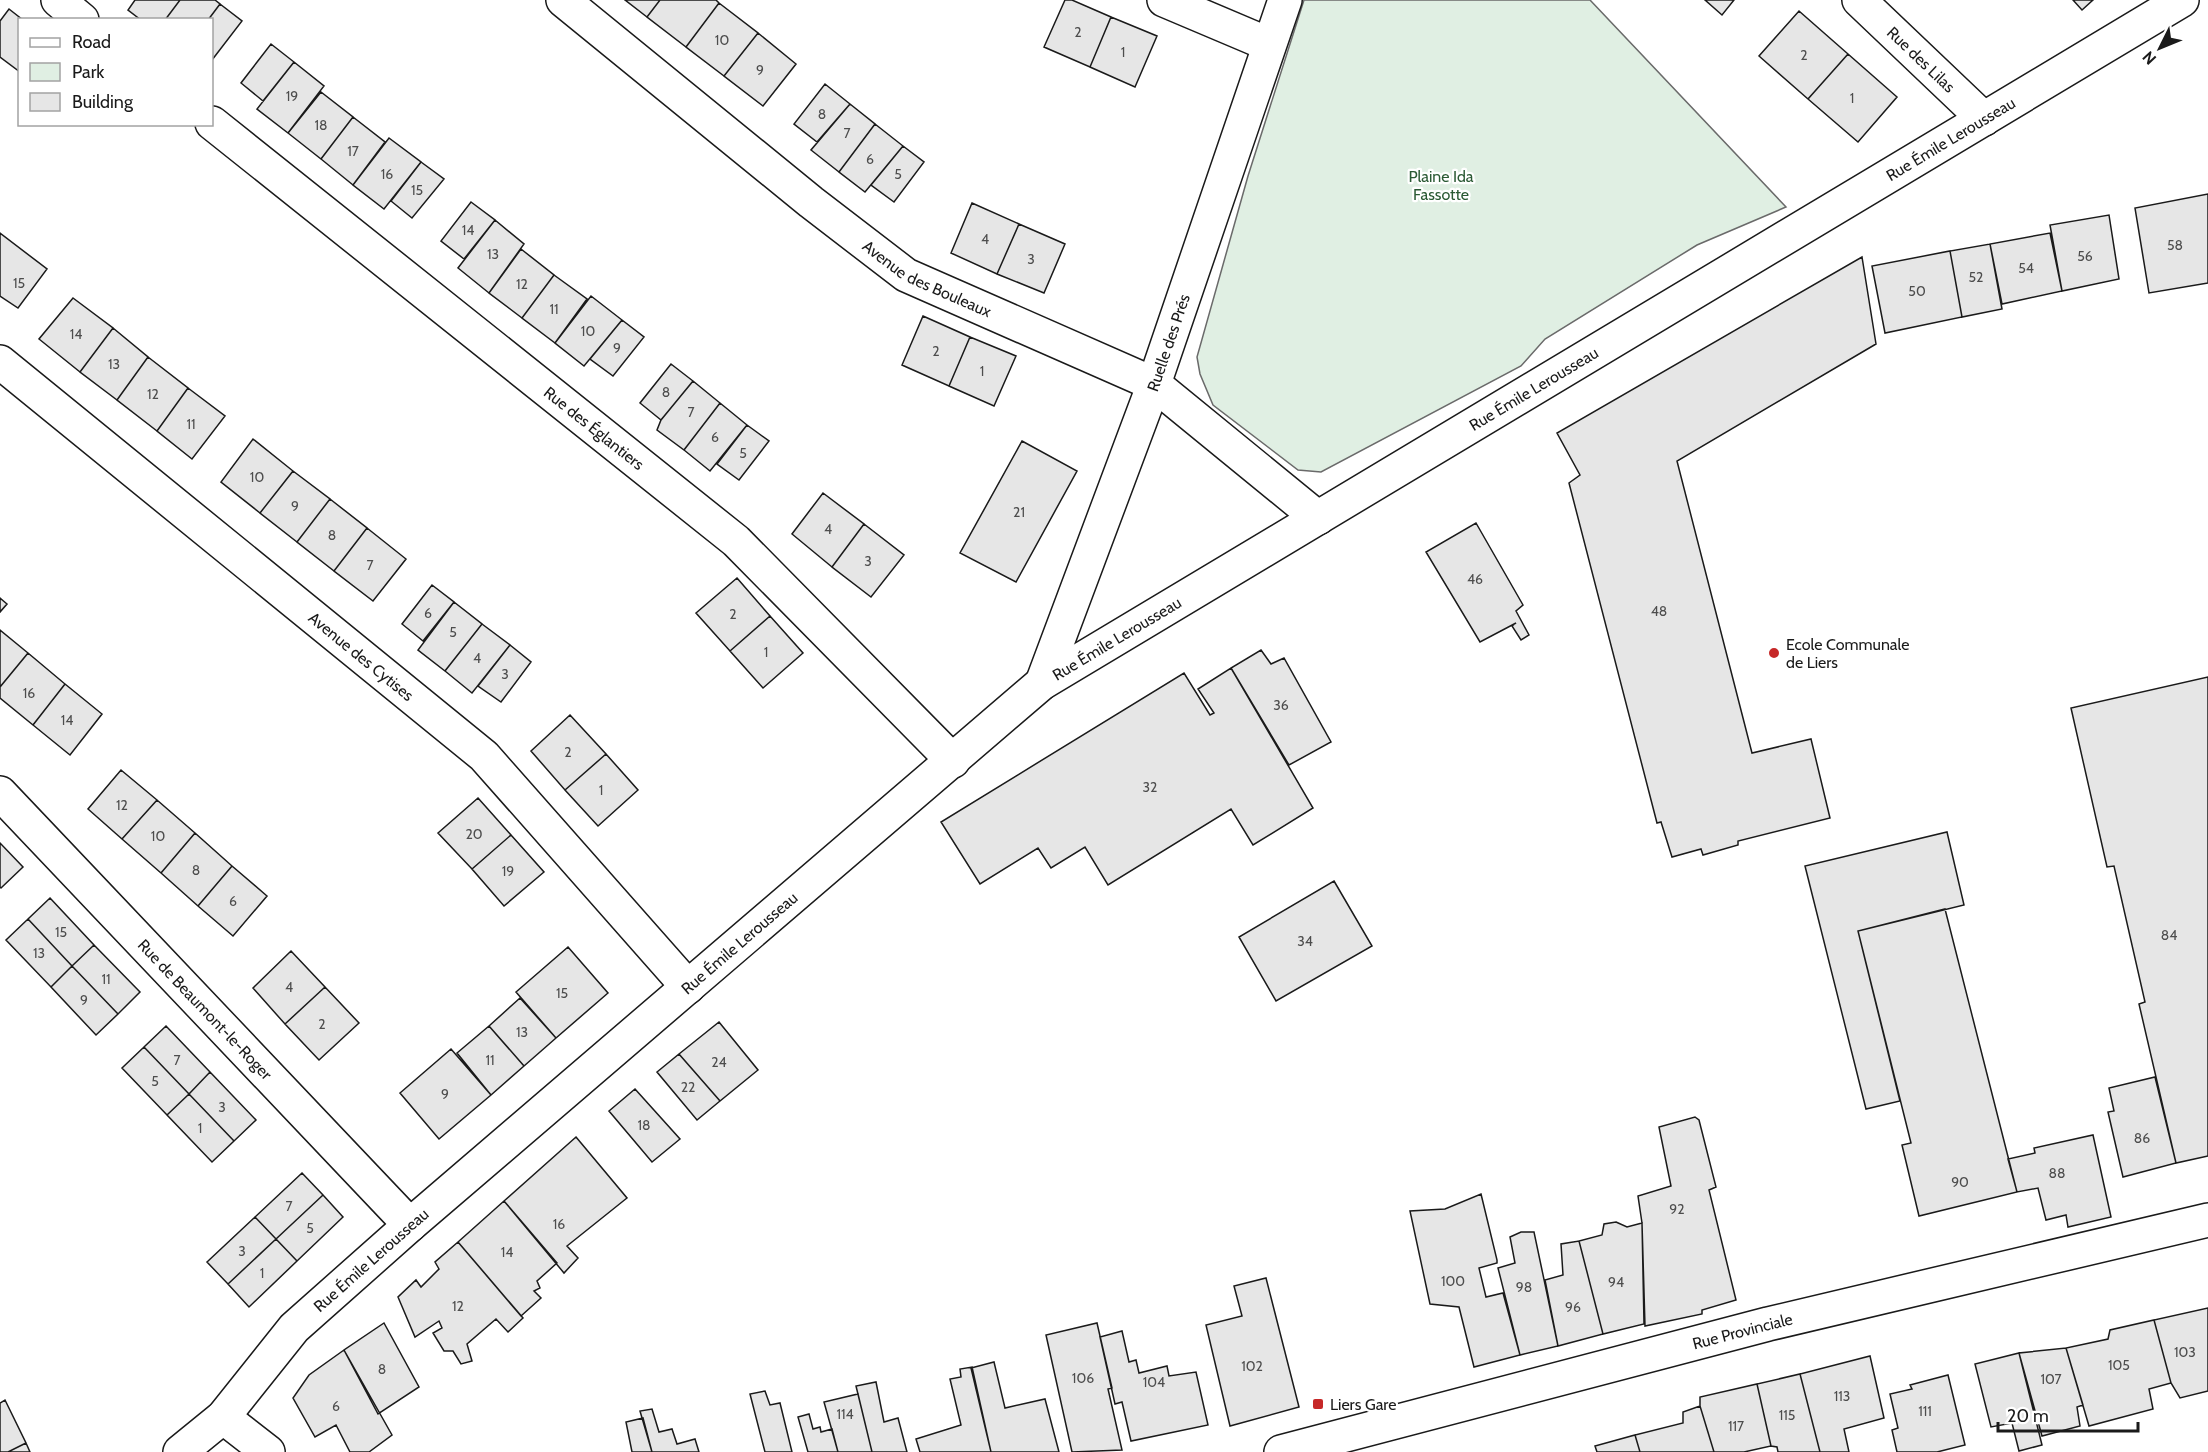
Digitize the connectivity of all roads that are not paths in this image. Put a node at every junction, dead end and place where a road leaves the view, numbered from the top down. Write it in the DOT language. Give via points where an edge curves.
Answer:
graph roads {
  1 [pos="58,0"];
  2 [pos="563,0"];
  3 [pos="1164,0"];
  4 [pos="1285,0"];
  5 [pos="1859,0"];
  6 [pos="2182,0"];
  7 [pos="80,18"];
  8 [pos="1268,44"];
  9 [pos="1984,119"];
  10 [pos="213,124"];
  11 [pos="0,362"];
  12 [pos="1154,384"];
  13 [pos="1318,518"];
  14 [pos="1042,683"];
  15 [pos="952,761"];
  16 [pos="0,794"];
  17 [pos="688,987"];
  18 [pos="2208,1220"];
  19 [pos="410,1225"];
  20 [pos="223,1417"];
  21 [pos="180,1452"];
  22 [pos="203,1452"];
  23 [pos="268,1452"];
  24 [pos="1281,1452"];
  1 -- 7 [label="street"];
  2 -- 12 [label="street, Avenue des Bouleaux" via="906,275"];
  3 -- 8 [label="street"];
  4 -- 8 [label="street, Ruelle des Prés"];
  5 -- 9 [label="street, Rue des Lilas"];
  6 -- 9 [label="street, Rue Émile Lerousseau"];
  8 -- 12 [label="street, Ruelle des Prés"];
  9 -- 13 [label="street, Rue Émile Lerousseau"];
  10 -- 15 [label="street, Rue des Églantiers" via="736,541"];
  11 -- 17 [label="street, Avenue des Cytises" via="484,756"];
  12 -- 13 [label="street, Avenue des Bouleaux"];
  12 -- 14 [label="street, Ruelle des Prés"];
  13 -- 14 [label="street, Rue Émile Lerousseau"];
  14 -- 15 [label="street, Rue Émile Lerousseau"];
  15 -- 17 [label="street, Rue Émile Lerousseau"];
  16 -- 19 [label="street, Rue de Beaumont-le-Roger"];
  17 -- 19 [label="street, Rue Émile Lerousseau"];
  18 -- 24 [label="street, Rue Provinciale" via="1768,1324"];
  19 -- 20 [label="street, Rue Émile Lerousseau" via="294,1328"];
  20 -- 21 [label="street, Rue Émile Lerousseau"];
  20 -- 22 [label="street"];
  20 -- 23 [label="street"];
}
